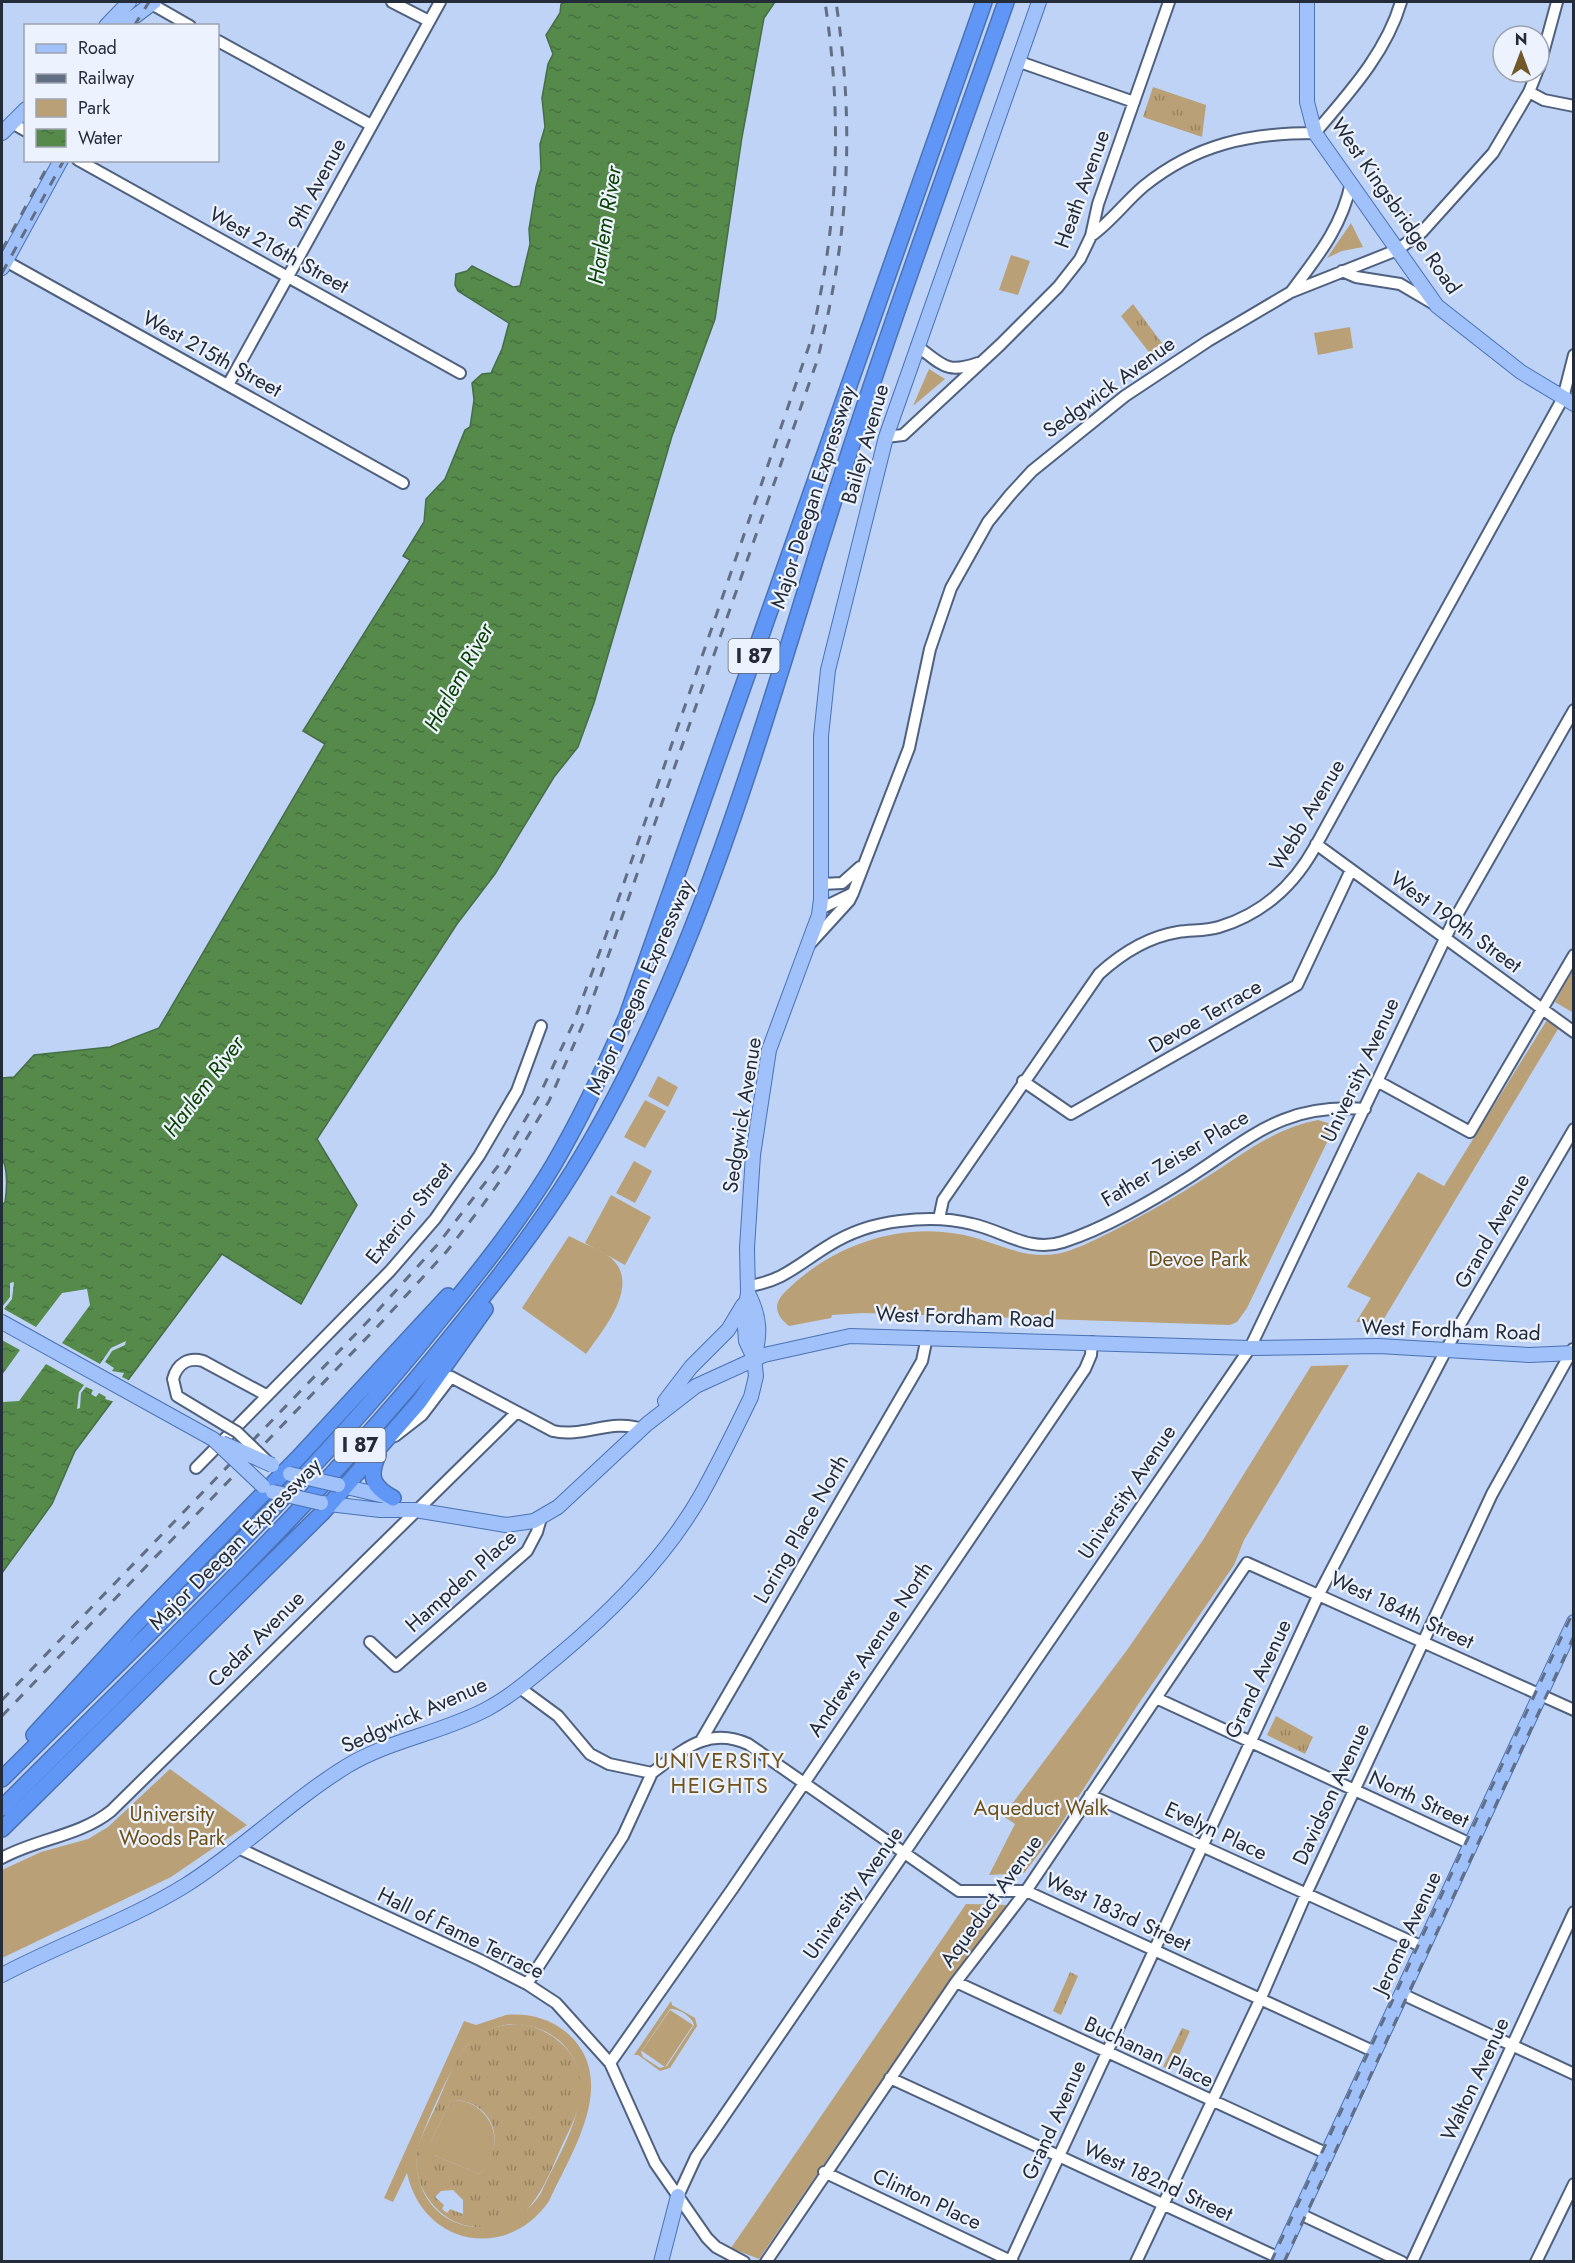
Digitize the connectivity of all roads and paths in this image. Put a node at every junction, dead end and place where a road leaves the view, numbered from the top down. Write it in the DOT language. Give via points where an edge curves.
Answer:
graph roads {
  1 [pos="129,2"];
  2 [pos="151,2"];
  3 [pos="392,2"];
  4 [pos="440,2"];
  5 [pos="984,2"];
  6 [pos="1006,2"];
  7 [pos="1039,2"];
  8 [pos="1169,2"];
  9 [pos="1307,2"];
  10 [pos="1401,2"];
  11 [pos="1557,2"];
  12 [pos="429,21"];
  13 [pos="108,24"];
  14 [pos="124,24"];
  15 [pos="140,24"];
  16 [pos="187,24"];
  17 [pos="1551,24"];
  18 [pos="219,42"];
  19 [pos="1017,61"];
  20 [pos="1532,84"];
  21 [pos="1529,92"];
  22 [pos="1134,102"];
  23 [pos="1574,106"];
  24 [pos="24,111"];
  25 [pos="12,123"];
  26 [pos="371,125"];
  27 [pos="24,130"];
  28 [pos="2,133"];
  29 [pos="1316,134"];
  30 [pos="60,162"];
  31 [pos="82,162"];
  32 [pos="1351,183"];
  33 [pos="1090,236"];
  34 [pos="1397,250"];
  35 [pos="3,263"];
  36 [pos="1342,271"];
  37 [pos="289,278"];
  38 [pos="1291,292"];
  39 [pos="1437,306"];
  40 [pos="917,346"];
  41 [pos="1574,356"];
  42 [pos="984,361"];
  43 [pos="957,370"];
  44 [pos="460,373"];
  45 [pos="958,384"];
  46 [pos="228,385"];
  47 [pos="1568,401"];
  48 [pos="886,437"];
  49 [pos="403,483"];
  50 [pos="1574,710"];
  51 [pos="1316,844"];
  52 [pos="863,865"];
  53 [pos="1351,870"];
  54 [pos="822,884"];
  55 [pos="853,893"];
  56 [pos="819,912"];
  57 [pos="1445,938"];
  58 [pos="806,948"];
  59 [pos="1574,955"];
  60 [pos="1542,1009"];
  61 [pos="541,1026"];
  62 [pos="1574,1032"];
  63 [pos="1023,1081"];
  64 [pos="1377,1081"];
  65 [pos="1365,1109"];
  66 [pos="1574,1129"];
  67 [pos="939,1219"];
  68 [pos="531,1234"];
  69 [pos="504,1238"];
  70 [pos="748,1290"];
  71 [pos="2,1322"];
  72 [pos="927,1337"];
  73 [pos="1092,1342"];
  74 [pos="1250,1348"];
  75 [pos="1446,1350"];
  76 [pos="1573,1352"];
  77 [pos="754,1358"];
  78 [pos="266,1395"];
  79 [pos="516,1413"];
  80 [pos="212,1417"];
  81 [pos="644,1427"];
  82 [pos="213,1439"];
  83 [pos="385,1444"];
  84 [pos="196,1468"];
  85 [pos="282,1470"];
  86 [pos="342,1486"];
  87 [pos="268,1489"];
  88 [pos="393,1498"];
  89 [pos="326,1504"];
  90 [pos="415,1510"];
  91 [pos="541,1518"];
  92 [pos="1247,1563"];
  93 [pos="1319,1594"];
  94 [pos="1574,1622"];
  95 [pos="370,1642"];
  96 [pos="1423,1642"];
  97 [pos="520,1688"];
  98 [pos="1540,1695"];
  99 [pos="1156,1698"];
  100 [pos="1574,1710"];
  101 [pos="702,1739"];
  102 [pos="1250,1743"];
  103 [pos="2,1772"];
  104 [pos="652,1773"];
  105 [pos="2,1779"];
  106 [pos="802,1782"];
  107 [pos="1354,1791"];
  108 [pos="1090,1795"];
  109 [pos="2,1808"];
  110 [pos="2,1829"];
  111 [pos="1471,1844"];
  112 [pos="1202,1846"];
  113 [pos="238,1848"];
  114 [pos="906,1852"];
  115 [pos="2,1858"];
  116 [pos="1026,1891"];
  117 [pos="1306,1894"];
  118 [pos="1574,1912"];
  119 [pos="1423,1947"];
  120 [pos="1154,1949"];
  121 [pos="2,1975"];
  122 [pos="956,1982"];
  123 [pos="527,1984"];
  124 [pos="1402,1994"];
  125 [pos="1260,2000"];
  126 [pos="1512,2046"];
  127 [pos="1375,2052"];
  128 [pos="1105,2053"];
  129 [pos="610,2062"];
  130 [pos="1574,2074"];
  131 [pos="890,2078"];
  132 [pos="1210,2101"];
  133 [pos="1328,2154"];
  134 [pos="1059,2157"];
  135 [pos="825,2172"];
  136 [pos="1574,2184"];
  137 [pos="678,2196"];
  138 [pos="1162,2205"];
  139 [pos="1300,2214"];
  140 [pos="1278,2260"];
  141 [pos="1011,2261"];
  142 [pos="661,2262"];
  143 [pos="744,2262"];
  144 [pos="766,2262"];
  145 [pos="1136,2262"];
  146 [pos="1402,2262"];
  147 [pos="1412,2262"];
  148 [pos="1536,2262"];
  1 -- 13 [label="main road"];
  2 -- 14 [label="main road"];
  2 -- 15 [label="main road"];
  2 -- 16 [label="street"];
  3 -- 12 [label="street"];
  4 -- 12 [label="street, 9th Avenue"];
  5 -- 69 [label="highway, Major Deegan Expressway / I 87" via="627,1016 567,1141"];
  6 -- 68 [label="highway, Major Deegan Expressway / I 87" via="869,390 741,793 694,924 606,1115"];
  7 -- 19 [label="main road, Bailey Avenue"];
  8 -- 22 [label="street, Heath Avenue"];
  9 -- 29 [label="main road, West Kingsbridge Road" via="1307,102"];
  10 -- 29 [label="street" via="1386,39 1360,80"];
  11 -- 17 [label="street"];
  12 -- 26 [label="street, 9th Avenue"];
  18 -- 26 [label="street"];
  19 -- 22 [label="street"];
  19 -- 40 [label="main road, Bailey Avenue"];
  20 -- 21 [label="street, Sedgwick Avenue"];
  21 -- 23 [label="street" via="1544,100"];
  21 -- 34 [label="street, Sedgwick Avenue" via="1493,153 1422,232"];
  22 -- 33 [label="street, Heath Avenue"];
  24 -- 25 [label="main road"];
  25 -- 27 [label="street"];
  25 -- 28 [label="main road"];
  26 -- 37 [label="street, 9th Avenue"];
  29 -- 32 [label="main road, West Kingsbridge Road"];
  29 -- 33 [label="street" via="1276,133 1236,139 1188,157 1144,187 1104,228"];
  30 -- 35 [label="main road"];
  31 -- 37 [label="street, West 216th Street"];
  32 -- 34 [label="main road, West Kingsbridge Road"];
  32 -- 38 [label="street" via="1345,210 1326,246"];
  33 -- 42 [label="street, Heath Avenue" via="1080,259 1058,287"];
  34 -- 36 [label="street, Sedgwick Avenue"];
  34 -- 39 [label="main road, West Kingsbridge Road"];
  35 -- 46 [label="street, West 215th Street"];
  36 -- 38 [label="street, Sedgwick Avenue"];
  36 -- 39 [label="street" via="1400,285"];
  37 -- 44 [label="street, West 216th Street"];
  37 -- 46 [label="street, 9th Avenue"];
  38 -- 52 [label="street, Sedgwick Avenue" via="1125,396 1032,471 988,522 939,618 909,748 876,841"];
  39 -- 47 [label="main road, West Kingsbridge Road" via="1521,372"];
  40 -- 43 [label="street"];
  40 -- 48 [label="main road, Bailey Avenue"];
  41 -- 47 [label="street, Webb Avenue"];
  42 -- 43 [label="street, Heath Avenue"];
  42 -- 45 [label="street, Heath Avenue"];
  43 -- 45 [label="street"];
  45 -- 48 [label="street, Heath Avenue" via="903,435"];
  46 -- 49 [label="street, West 215th Street"];
  47 -- 51 [label="street, Webb Avenue" via="1476,555"];
  48 -- 54 [label="main road, Bailey Avenue" via="828,670 821,736"];
  50 -- 57 [label="street, University Avenue"];
  51 -- 53 [label="street, West 190th Street"];
  51 -- 63 [label="street, Webb Avenue" via="1296,877 1254,912 1218,927 1154,938 1112,962 1087,988"];
  52 -- 54 [label="street, Sedgwick Avenue" via="842,883"];
  52 -- 55 [label="street, Sedgwick Avenue"];
  53 -- 57 [label="street, West 190th Street"];
  53 -- 63 [label="street, Devoe Terrace" via="1297,985 1071,1114"];
  54 -- 56 [label="main road, Bailey Avenue"];
  55 -- 56 [label="street"];
  55 -- 58 [label="street, Sedgwick Avenue"];
  56 -- 58 [label="main road, Sedgwick Avenue"];
  57 -- 60 [label="street, West 190th Street"];
  57 -- 64 [label="street, University Avenue"];
  58 -- 70 [label="main road, Sedgwick Avenue" via="770,1050 752,1165"];
  59 -- 60 [label="street"];
  60 -- 62 [label="street, West 190th Street"];
  60 -- 64 [label="street" via="1470,1132"];
  61 -- 78 [label="street, Exterior Street" via="517,1091 479,1156 435,1219 390,1271"];
  63 -- 67 [label="street, Webb Avenue" via="942,1200"];
  64 -- 65 [label="street, University Avenue"];
  65 -- 67 [label="street, Father Zeiser Place" via="1319,1110 1274,1122 1242,1139 1156,1198 1059,1243 1029,1244 971,1224"];
  65 -- 74 [label="street, University Avenue"];
  66 -- 75 [label="street, Grand Avenue"];
  67 -- 70 [label="street" via="869,1226 829,1245 774,1281"];
  68 -- 83 [label="highway" via="472,1329"];
  68 -- 109 [label="highway, Major Deegan Expressway / I 87" via="438,1354 348,1459"];
  69 -- 85 [label="highway"];
  69 -- 105 [label="highway, Major Deegan Expressway / I 87" via="336,1442"];
  70 -- 77 [label="main road, Sedgwick Avenue" via="757,1312 760,1336"];
  70 -- 81 [label="main road" via="731,1326 691,1367"];
  71 -- 82 [label="main road, West Fordham Road"];
  72 -- 73 [label="main road, West Fordham Road"];
  72 -- 77 [label="main road, West Fordham Road" via="850,1336"];
  72 -- 101 [label="street, Loring Place North" via="922,1361"];
  73 -- 74 [label="main road, West Fordham Road"];
  73 -- 106 [label="street, Andrews Avenue North" via="1085,1369"];
  74 -- 75 [label="main road, West Fordham Road" via="1379,1346"];
  74 -- 114 [label="street, University Avenue"];
  75 -- 76 [label="main road, West Fordham Road" via="1521,1355"];
  75 -- 93 [label="street, Grand Avenue"];
  76 -- 96 [label="street, Davidson Avenue" via="1492,1494"];
  77 -- 81 [label="main road, West Fordham Road" via="696,1386"];
  77 -- 97 [label="main road, Sedgwick Avenue" via="753,1392 679,1530 612,1607"];
  78 -- 80 [label="street" via="206,1362 186,1362 173,1377 175,1392"];
  78 -- 84 [label="street, Exterior Street"];
  79 -- 81 [label="street" via="561,1433 618,1425"];
  79 -- 83 [label="street" via="451,1377 418,1418"];
  79 -- 90 [label="street, Cedar Avenue"];
  80 -- 82 [label="street" via="218,1426"];
  80 -- 85 [label="street, bridge" via="237,1432"];
  81 -- 91 [label="main road, West Fordham Road" via="558,1507"];
  82 -- 85 [label="main road, West Fordham Road, bridge"];
  82 -- 87 [label="main road, West Fordham Road, bridge"];
  83 -- 86 [label="highway"];
  83 -- 88 [label="highway" via="372,1478 377,1488"];
  85 -- 86 [label="main road, West Fordham Road, bridge"];
  85 -- 87 [label="highway"];
  86 -- 88 [label="main road, West Fordham Road"];
  86 -- 89 [label="highway"];
  87 -- 89 [label="main road, West Fordham Road, bridge"];
  87 -- 103 [label="highway" via="138,1622"];
  88 -- 90 [label="main road, West Fordham Road"];
  89 -- 90 [label="main road, West Fordham Road"];
  89 -- 110 [label="highway"];
  90 -- 91 [label="main road, West Fordham Road" via="506,1525"];
  90 -- 115 [label="street, Cedar Avenue" via="105,1816"];
  91 -- 95 [label="street, Hampden Place" via="527,1551 396,1666"];
  92 -- 93 [label="street, West 184th Street"];
  92 -- 99 [label="street, Aqueduct Avenue"];
  93 -- 96 [label="street, West 184th Street"];
  93 -- 102 [label="street, Grand Avenue"];
  94 -- 98 [label="main road, Jerome Avenue"];
  96 -- 98 [label="street, West 184th Street"];
  96 -- 107 [label="street, Davidson Avenue"];
  97 -- 104 [label="street" via="558,1716 590,1754 609,1764"];
  97 -- 113 [label="main road, Sedgwick Avenue" via="487,1709 439,1731 376,1751 346,1767"];
  98 -- 100 [label="street, West 184th Street"];
  98 -- 111 [label="main road, Jerome Avenue"];
  99 -- 102 [label="street, North Street"];
  99 -- 108 [label="street, Aqueduct Avenue"];
  101 -- 104 [label="street"];
  101 -- 106 [label="street, West 183rd Street" via="735,1738"];
  102 -- 107 [label="street, North Street"];
  102 -- 112 [label="street, Grand Avenue"];
  104 -- 123 [label="street" via="623,1836"];
  106 -- 114 [label="street, West 183rd Street"];
  106 -- 129 [label="street, Andrews Avenue North" via="733,1888"];
  107 -- 111 [label="street, North Street"];
  107 -- 117 [label="street, Davidson Avenue"];
  108 -- 112 [label="street, Evelyn Place"];
  108 -- 116 [label="street, Aqueduct Avenue"];
  111 -- 119 [label="main road, Jerome Avenue"];
  112 -- 117 [label="street, Evelyn Place"];
  112 -- 120 [label="street, Grand Avenue"];
  113 -- 121 [label="main road, Sedgwick Avenue" via="173,1893"];
  113 -- 123 [label="street, Hall of Fame Terrace"];
  114 -- 116 [label="street, West 183rd Street" via="959,1891"];
  114 -- 137 [label="street, University Avenue" via="696,2157"];
  116 -- 120 [label="street, West 183rd Street"];
  116 -- 122 [label="street, Aqueduct Avenue"];
  117 -- 119 [label="street, Evelyn Place"];
  117 -- 125 [label="street, Davidson Avenue"];
  118 -- 126 [label="street, Walton Avenue"];
  119 -- 124 [label="main road, Jerome Avenue"];
  120 -- 125 [label="street, West 183rd Street"];
  120 -- 128 [label="street, Grand Avenue"];
  122 -- 128 [label="street, Buchanan Place"];
  122 -- 131 [label="street, Aqueduct Avenue"];
  123 -- 129 [label="street, Hall of Fame Terrace" via="556,2004"];
  124 -- 126 [label="street"];
  124 -- 127 [label="main road, Jerome Avenue"];
  125 -- 127 [label="street, West 183rd Street"];
  125 -- 132 [label="street, Davidson Avenue"];
  126 -- 130 [label="street"];
  126 -- 147 [label="street, Walton Avenue"];
  127 -- 133 [label="main road, Jerome Avenue"];
  128 -- 132 [label="street, Buchanan Place"];
  128 -- 134 [label="street, Grand Avenue"];
  129 -- 137 [label="street, Hall of Fame Terrace" via="647,2147"];
  131 -- 134 [label="street, West 182nd Street"];
  131 -- 135 [label="street, Aqueduct Avenue"];
  132 -- 133 [label="street, Buchanan Place"];
  132 -- 138 [label="street, Davidson Avenue"];
  133 -- 139 [label="main road, Jerome Avenue"];
  134 -- 138 [label="street, West 182nd Street"];
  134 -- 141 [label="street, Grand Avenue"];
  135 -- 141 [label="street, Clinton Place"];
  135 -- 144 [label="street, Aqueduct Avenue"];
  136 -- 148 [label="street"];
  137 -- 142 [label="main road, University Avenue"];
  137 -- 143 [label="street, Hall of Fame Terrace" via="716,2247"];
  138 -- 140 [label="street, West 182nd Street"];
  138 -- 145 [label="street, Davidson Avenue"];
  139 -- 140 [label="main road, Jerome Avenue"];
  139 -- 146 [label="street"];
}
